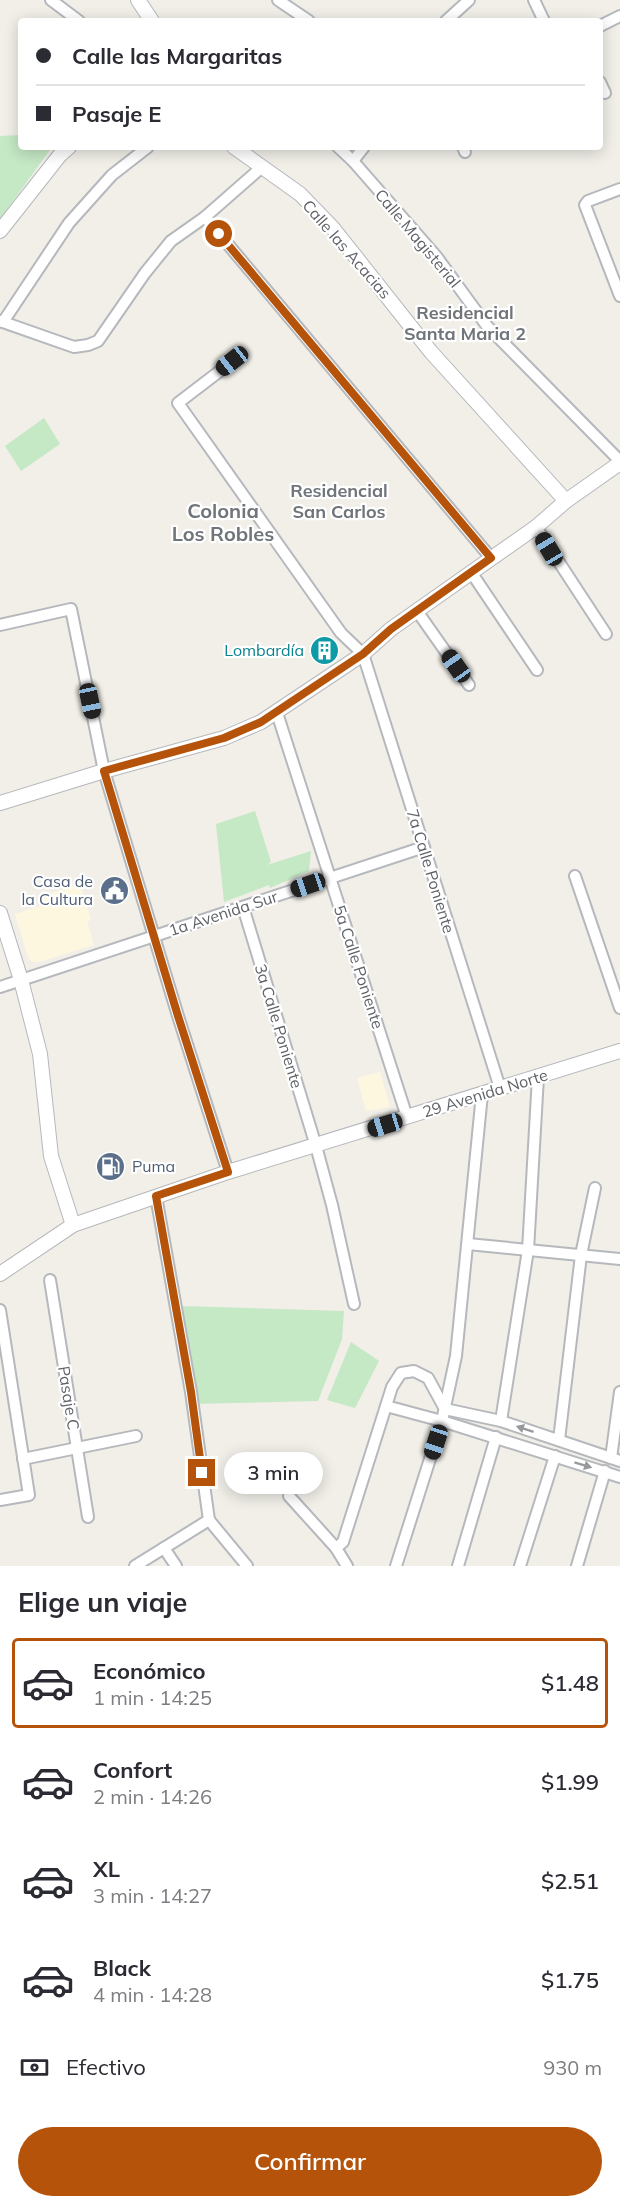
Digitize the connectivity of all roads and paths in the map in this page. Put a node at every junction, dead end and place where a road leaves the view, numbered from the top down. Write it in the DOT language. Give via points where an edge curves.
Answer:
graph roads {
  1 [pos="51,0"];
  2 [pos="138,0"];
  3 [pos="148,0"];
  4 [pos="278,0"];
  5 [pos="470,0"];
  6 [pos="534,0"];
  7 [pos="620,16"];
  8 [pos="74,18"];
  9 [pos="151,18"];
  10 [pos="152,18"];
  11 [pos="305,18"];
  12 [pos="449,18"];
  13 [pos="543,18"];
  14 [pos="603,24"];
  15 [pos="66,150"];
  16 [pos="144,150"];
  17 [pos="238,150"];
  18 [pos="341,150"];
  19 [pos="362,150"];
  20 [pos="353,161"];
  21 [pos="262,167"];
  22 [pos="620,189"];
  23 [pos="205,217"];
  24 [pos="0,231"];
  25 [pos="620,296"];
  26 [pos="1,321"];
  27 [pos="232,361"];
  28 [pos="620,462"];
  29 [pos="566,501"];
  30 [pos="536,527"];
  31 [pos="491,558"];
  32 [pos="471,572"];
  33 [pos="417,611"];
  34 [pos="0,625"];
  35 [pos="606,634"];
  36 [pos="363,654"];
  37 [pos="537,670"];
  38 [pos="469,685"];
  39 [pos="277,713"];
  40 [pos="104,771"];
  41 [pos="0,802"];
  42 [pos="424,847"];
  43 [pos="575,876"];
  44 [pos="330,878"];
  45 [pos="243,907"];
  46 [pos="0,913"];
  47 [pos="153,936"];
  48 [pos="21,980"];
  49 [pos="0,987"];
  50 [pos="620,1008"];
  51 [pos="620,1051"];
  52 [pos="538,1077"];
  53 [pos="500,1088"];
  54 [pos="482,1094"];
  55 [pos="407,1118"];
  56 [pos="316,1146"];
  57 [pos="228,1172"];
  58 [pos="595,1188"];
  59 [pos="156,1196"];
  60 [pos="73,1225"];
  61 [pos="468,1244"];
  62 [pos="528,1250"];
  63 [pos="581,1256"];
  64 [pos="620,1259"];
  65 [pos="0,1274"];
  66 [pos="50,1280"];
  67 [pos="354,1304"];
  68 [pos="0,1310"];
  69 [pos="620,1392"];
  70 [pos="386,1406"];
  71 [pos="445,1409"];
  72 [pos="442,1421"];
  73 [pos="501,1421"];
  74 [pos="136,1436"];
  75 [pos="496,1437"];
  76 [pos="559,1440"];
  77 [pos="77,1448"];
  78 [pos="555,1456"];
  79 [pos="23,1459"];
  80 [pos="616,1460"];
  81 [pos="605,1471"];
  82 [pos="620,1477"];
  83 [pos="289,1496"];
  84 [pos="0,1500"];
  85 [pos="88,1517"];
  86 [pos="209,1520"];
  87 [pos="164,1548"];
  88 [pos="336,1548"];
  89 [pos="135,1566"];
  90 [pos="176,1566"];
  91 [pos="247,1566"];
  92 [pos="347,1566"];
  93 [pos="396,1566"];
  94 [pos="458,1566"];
  95 [pos="520,1566"];
  96 [pos="577,1566"];
  1 -- 8 [label="street"];
  2 -- 9 [label="street"];
  3 -- 10 [label="street"];
  4 -- 11 [label="street"];
  5 -- 12 [label="street"];
  6 -- 13 [label="street"];
  7 -- 14 [label="street"];
  15 -- 24 [label="street"];
  16 -- 26 [label="street" via="112,175 69,223"];
  17 -- 21 [label="street, Calle las Acacias"];
  18 -- 20 [label="street, Calle Magisterial"];
  19 -- 20 [label="street"];
  20 -- 28 [label="street, Calle Magisterial" via="436,256 487,326"];
  21 -- 23 [label="street"];
  21 -- 29 [label="street, Calle las Acacias" via="300,194 332,227 431,351"];
  22 -- 25 [label="street" via="585,205"];
  23 -- 26 [label="street" via="171,242 98,341 74,347"];
  23 -- 31 [label="street"];
  27 -- 36 [label="street" via="178,403 341,633"];
  28 -- 29 [label="street"];
  29 -- 30 [label="street"];
  30 -- 31 [label="street"];
  30 -- 35 [label="street"];
  31 -- 32 [label="street"];
  32 -- 33 [label="street"];
  32 -- 37 [label="street"];
  33 -- 36 [label="street"];
  33 -- 38 [label="street"];
  34 -- 40 [label="street" via="71,609"];
  36 -- 39 [label="street"];
  36 -- 42 [label="street, 7a Calle Poniente"];
  39 -- 40 [label="street" via="234,734"];
  39 -- 44 [label="street, 5a Calle Poniente"];
  40 -- 41 [label="street"];
  40 -- 47 [label="street"];
  42 -- 44 [label="street, 1a Avenida Sur"];
  42 -- 53 [label="street, 7a Calle Poniente"];
  43 -- 50 [label="street"];
  44 -- 45 [label="street, 1a Avenida Sur"];
  44 -- 55 [label="street, 5a Calle Poniente"];
  45 -- 47 [label="street, 1a Avenida Sur"];
  45 -- 56 [label="street, 3a Calle Poniente"];
  46 -- 48 [label="street"];
  47 -- 48 [label="street, 1a Avenida Sur"];
  47 -- 57 [label="street"];
  48 -- 49 [label="street, 1a Avenida Sur"];
  48 -- 60 [label="street" via="40,1054 51,1156"];
  51 -- 52 [label="street, 29 Avenida Norte"];
  52 -- 53 [label="street, 29 Avenida Norte"];
  52 -- 62 [label="street"];
  53 -- 54 [label="street, 29 Avenida Norte"];
  54 -- 55 [label="street, 29 Avenida Norte"];
  54 -- 61 [label="street"];
  55 -- 56 [label="street, 29 Avenida Norte"];
  56 -- 57 [label="street, 29 Avenida Norte"];
  56 -- 67 [label="street, 3a Calle Poniente"];
  57 -- 59 [label="street, 29 Avenida Norte"];
  58 -- 63 [label="street"];
  59 -- 60 [label="street, 29 Avenida Norte"];
  59 -- 86 [label="street"];
  60 -- 65 [label="street, 29 Avenida Norte"];
  61 -- 62 [label="street"];
  61 -- 71 [label="street" via="456,1356"];
  62 -- 63 [label="street"];
  62 -- 73 [label="street"];
  63 -- 64 [label="street"];
  63 -- 76 [label="street"];
  66 -- 77 [label="street, Pasaje C"];
  68 -- 79 [label="street"];
  69 -- 80 [label="street"];
  70 -- 71 [label="street" via="401,1373 414,1371 428,1378"];
  70 -- 72 [label="street"];
  70 -- 88 [label="street" via="343,1542"];
  71 -- 72 [label="street"];
  71 -- 73 [label="street"];
  72 -- 75 [label="street"];
  72 -- 93 [label="street"];
  76 -- 73 [label="street, one-way"];
  74 -- 77 [label="street"];
  75 -- 78 [label="street"];
  75 -- 94 [label="street"];
  76 -- 80 [label="street"];
  77 -- 79 [label="street"];
  77 -- 85 [label="street, Pasaje C"];
  78 -- 81 [label="street, one-way"];
  78 -- 95 [label="street"];
  79 -- 84 [label="street" via="29,1495"];
  81 -- 82 [label="street"];
  81 -- 96 [label="street"];
  83 -- 88 [label="street"];
  86 -- 87 [label="street"];
  86 -- 91 [label="street"];
  87 -- 89 [label="street"];
  87 -- 90 [label="street"];
  88 -- 92 [label="street"];
}
